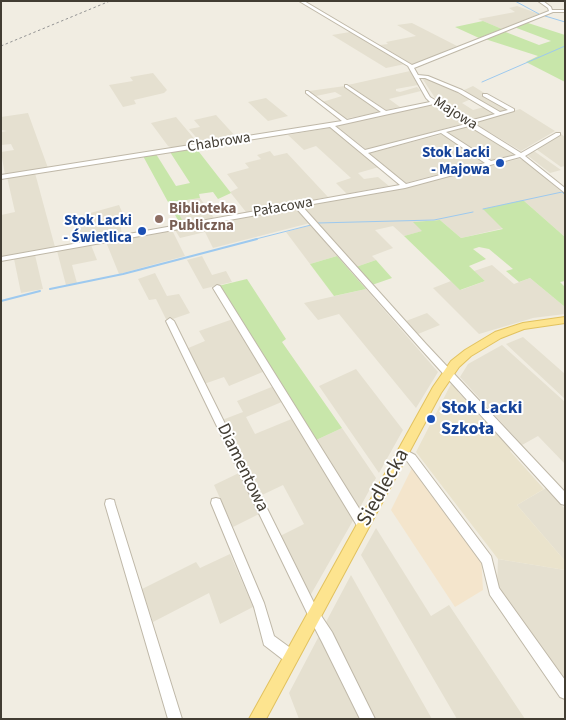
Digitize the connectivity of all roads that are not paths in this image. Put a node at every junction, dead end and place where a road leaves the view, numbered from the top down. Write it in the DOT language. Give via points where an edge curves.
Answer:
graph roads {
  1 [pos="301,1"];
  2 [pos="540,1"];
  3 [pos="551,11"];
  4 [pos="565,11"];
  5 [pos="412,67"];
  6 [pos="416,76"];
  7 [pos="347,86"];
  8 [pos="308,92"];
  9 [pos="485,95"];
  10 [pos="435,102"];
  11 [pos="385,113"];
  12 [pos="499,114"];
  13 [pos="346,122"];
  14 [pos="469,123"];
  15 [pos="331,125"];
  16 [pos="442,132"];
  17 [pos="558,134"];
  18 [pos="364,152"];
  19 [pos="522,156"];
  20 [pos="491,164"];
  21 [pos="1,177"];
  22 [pos="404,186"];
  23 [pos="565,191"];
  24 [pos="297,205"];
  25 [pos="1,259"];
  26 [pos="217,288"];
  27 [pos="565,320"];
  28 [pos="170,321"];
  29 [pos="449,372"];
  30 [pos="402,453"];
  31 [pos="565,500"];
  32 [pos="216,503"];
  33 [pos="110,504"];
  34 [pos="363,525"];
  35 [pos="314,615"];
  36 [pos="291,657"];
  37 [pos="565,692"];
  38 [pos="175,719"];
  39 [pos="257,719"];
  40 [pos="368,719"];
  1 -- 5 [label="street"];
  2 -- 3 [label="street"];
  3 -- 4 [label="street"];
  3 -- 5 [label="street"];
  5 -- 6 [label="street, Majowa"];
  6 -- 10 [label="street, Majowa" via="428,98"];
  6 -- 12 [label="street" via="460,92"];
  7 -- 11 [label="street"];
  8 -- 13 [label="street"];
  9 -- 12 [label="street" via="512,110"];
  10 -- 11 [label="street, Chabrowa"];
  10 -- 14 [label="street, Majowa"];
  11 -- 13 [label="street, Chabrowa"];
  12 -- 14 [label="street"];
  13 -- 15 [label="street, Chabrowa"];
  14 -- 16 [label="street"];
  14 -- 19 [label="street, Majowa"];
  15 -- 18 [label="street"];
  15 -- 21 [label="street, Chabrowa"];
  16 -- 18 [label="street"];
  16 -- 20 [label="street"];
  17 -- 19 [label="street, Pałacowa"];
  18 -- 22 [label="street"];
  19 -- 20 [label="street, Pałacowa"];
  19 -- 23 [label="street, Majowa"];
  20 -- 22 [label="street, Pałacowa"];
  22 -- 24 [label="street, Pałacowa"];
  24 -- 25 [label="street, Pałacowa"];
  24 -- 29 [label="street"];
  26 -- 34 [label="street"];
  27 -- 29 [label="main road, Siedlecka" via="523,326 498,335 468,353"];
  28 -- 35 [label="street, Diamentowa"];
  29 -- 30 [label="main road, Siedlecka"];
  29 -- 31 [label="street"];
  30 -- 34 [label="main road, Siedlecka"];
  30 -- 37 [label="street" via="411,458 487,560 494,591"];
  32 -- 36 [label="street" via="260,607 270,640"];
  33 -- 38 [label="street"];
  34 -- 35 [label="main road, Siedlecka"];
  35 -- 36 [label="main road, Siedlecka"];
  35 -- 40 [label="street"];
  36 -- 39 [label="main road, Siedlecka"];
}
